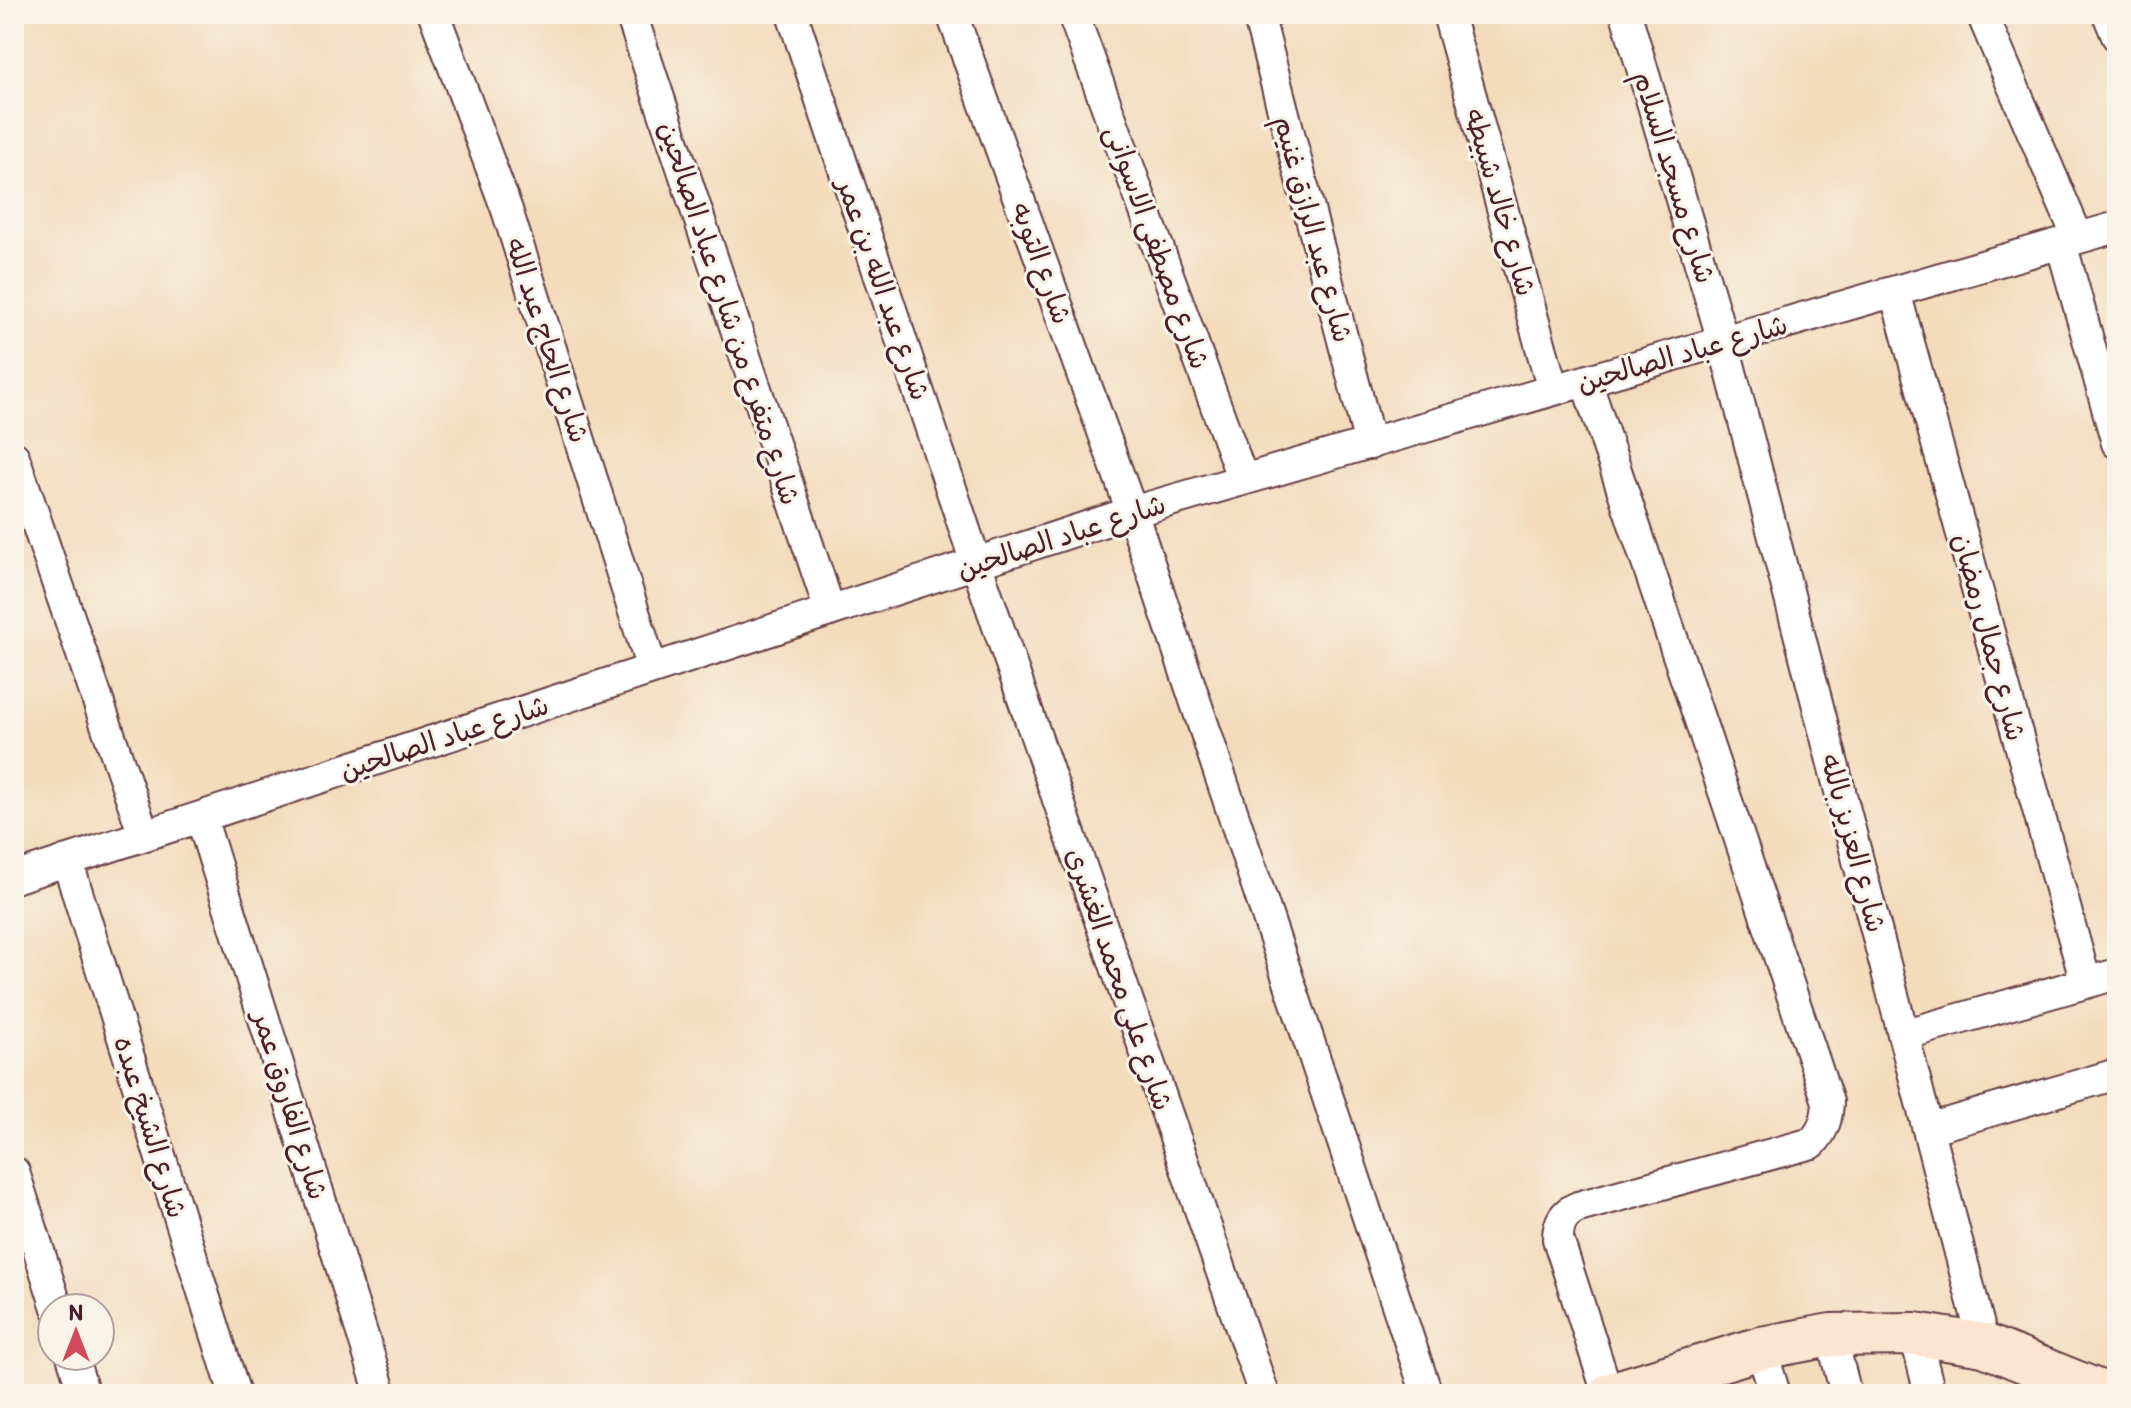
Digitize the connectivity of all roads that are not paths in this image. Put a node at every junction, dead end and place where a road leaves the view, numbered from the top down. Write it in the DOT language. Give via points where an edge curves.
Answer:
graph roads {
  1 [pos="434,14"];
  2 [pos="631,14"];
  3 [pos="792,14"];
  4 [pos="952,14"];
  5 [pos="1073,14"];
  6 [pos="1258,14"];
  7 [pos="1448,14"];
  8 [pos="1626,14"];
  9 [pos="1982,14"];
  10 [pos="2108,14"];
  11 [pos="2117,36"];
  12 [pos="2117,227"];
  13 [pos="2070,241"];
  14 [pos="1895,292"];
  15 [pos="1723,341"];
  16 [pos="1586,381"];
  17 [pos="1553,390"];
  18 [pos="2117,443"];
  19 [pos="1370,444"];
  20 [pos="14,457"];
  21 [pos="1243,480"];
  22 [pos="1132,512"];
  23 [pos="976,563"];
  24 [pos="830,611"];
  25 [pos="652,669"];
  26 [pos="201,817"];
  27 [pos="144,835"];
  28 [pos="67,860"];
  29 [pos="14,878"];
  30 [pos="2117,974"];
  31 [pos="2086,983"];
  32 [pos="1903,1035"];
  33 [pos="2117,1074"];
  34 [pos="1928,1129"];
  35 [pos="14,1172"];
  36 [pos="52,1292"];
  37 [pos="1915,1334"];
  38 [pos="1831,1335"];
  39 [pos="1984,1345"];
  40 [pos="1761,1348"];
  41 [pos="77,1372"];
  42 [pos="84,1394"];
  43 [pos="235,1394"];
  44 [pos="381,1394"];
  45 [pos="1264,1394"];
  46 [pos="1427,1394"];
  47 [pos="1609,1394"];
  48 [pos="1775,1394"];
  49 [pos="1846,1394"];
  50 [pos="1930,1394"];
  51 [pos="2105,1394"];
  1 -- 25 [label="street, شارع الحاج عبد الله" via="507,210"];
  2 -- 24 [label="street, شارع متفرع من شارع عباد الصالحين"];
  3 -- 23 [label="street, شارع عبد الله بن عمر"];
  4 -- 22 [label="street, شارع التوبه"];
  5 -- 21 [label="street, شارع مصطفى الاسوانى"];
  6 -- 19 [label="street, شارع عبد الرازق غنيم"];
  7 -- 17 [label="street, شارع خالد شبيطه"];
  8 -- 15 [label="street, شارع مسجد السلام"];
  9 -- 13 [label="street"];
  10 -- 11 [label="street"];
  12 -- 13 [label="street, شارع عباد الصالحين"];
  13 -- 14 [label="street, شارع عباد الصالحين"];
  13 -- 18 [label="street"];
  14 -- 15 [label="street, شارع عباد الصالحين"];
  14 -- 31 [label="street, شارع جمال رمضان"];
  15 -- 16 [label="street, شارع عباد الصالحين"];
  15 -- 32 [label="street, شارع العزيز بالله"];
  16 -- 17 [label="street, شارع عباد الصالحين"];
  16 -- 47 [label="street" via="1828,1102 1822,1132 1812,1143 1578,1207 1564,1216 1558,1239"];
  17 -- 19 [label="street, شارع عباد الصالحين"];
  19 -- 21 [label="street, شارع عباد الصالحين"];
  20 -- 27 [label="street"];
  21 -- 22 [label="street, شارع عباد الصالحين"];
  22 -- 23 [label="street, شارع عباد الصالحين"];
  22 -- 46 [label="street, شارع التوبه"];
  23 -- 24 [label="street, شارع عباد الصالحين"];
  23 -- 45 [label="street, شارع على محمد الغشرى"];
  24 -- 25 [label="street, شارع عباد الصالحين"];
  25 -- 26 [label="street, شارع عباد الصالحين"];
  26 -- 27 [label="street, شارع عباد الصالحين"];
  26 -- 44 [label="street, شارع الفاروق عمر"];
  27 -- 28 [label="street, شارع عباد الصالحين"];
  28 -- 29 [label="street, شارع عباد الصالحين"];
  28 -- 43 [label="street, شارع الشيخ عبده"];
  30 -- 31 [label="street"];
  31 -- 32 [label="street"];
  32 -- 34 [label="street, شارع العزيز بالله"];
  33 -- 34 [label="street"];
  34 -- 39 [label="street, شارع العزيز بالله"];
  35 -- 36 [label="street"];
  37 -- 38 [label="main road"];
  37 -- 39 [label="main road"];
  37 -- 50 [label="street"];
  38 -- 40 [label="main road"];
  38 -- 49 [label="street"];
  39 -- 51 [label="main road"];
  40 -- 47 [label="main road"];
  40 -- 48 [label="street"];
  41 -- 42 [label="street"];
}
